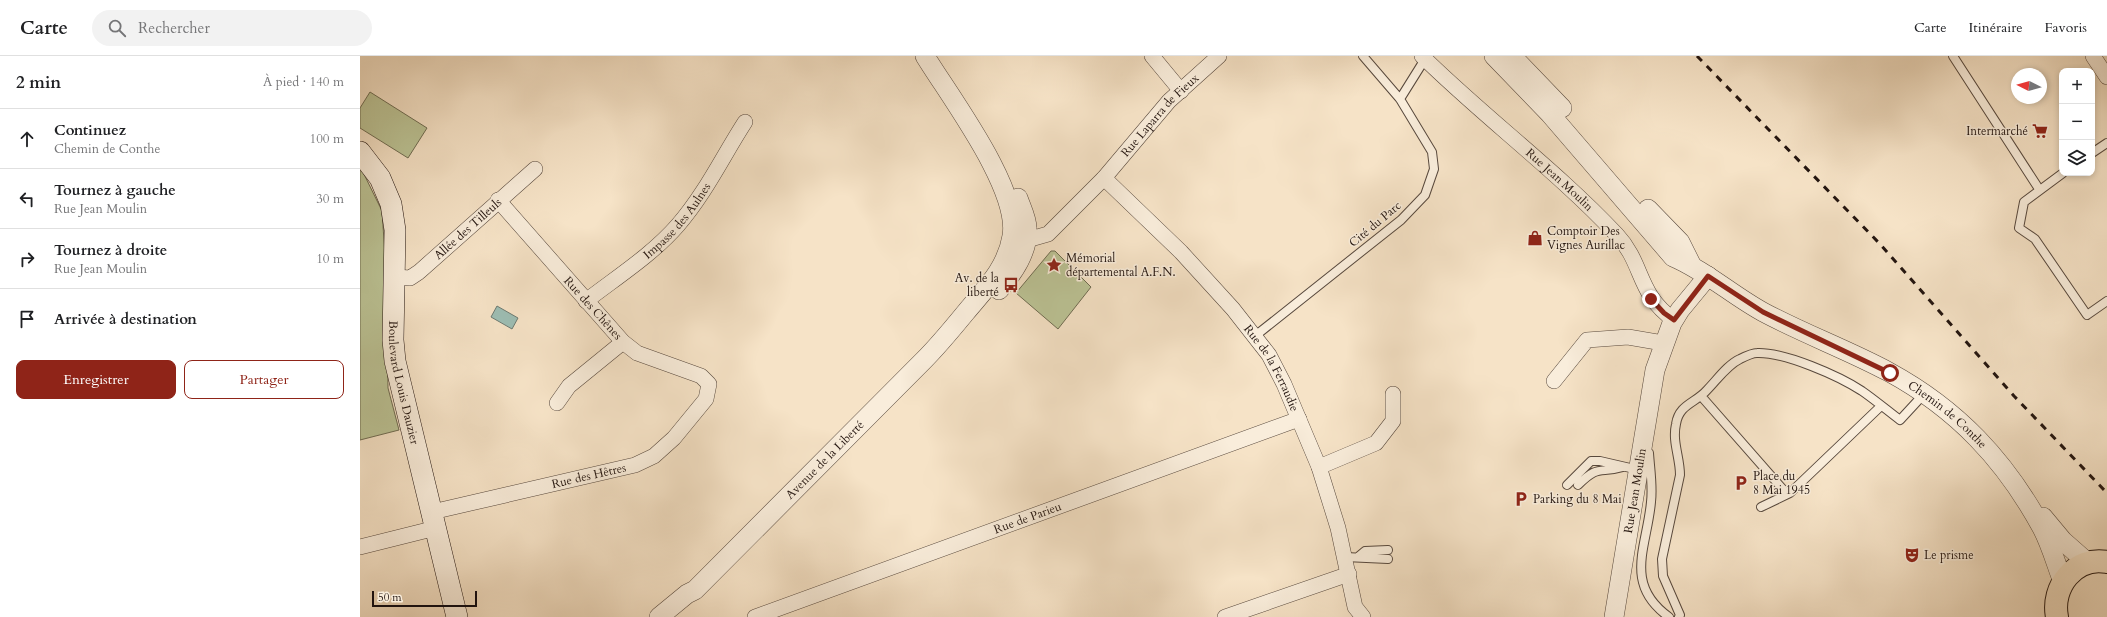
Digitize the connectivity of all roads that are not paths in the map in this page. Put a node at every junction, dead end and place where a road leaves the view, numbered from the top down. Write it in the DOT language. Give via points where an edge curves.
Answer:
graph roads {
  1 [pos="925,56"];
  2 [pos="1152,56"];
  3 [pos="1219,56"];
  4 [pos="1363,56"];
  5 [pos="1494,56"];
  6 [pos="1512,56"];
  7 [pos="1953,56"];
  8 [pos="2093,56"];
  9 [pos="1424,57"];
  10 [pos="2107,77"];
  11 [pos="1181,91"];
  12 [pos="1400,99"];
  13 [pos="746,122"];
  14 [pos="2107,144"];
  15 [pos="2095,151"];
  16 [pos="360,152"];
  17 [pos="535,169"];
  18 [pos="2059,176"];
  19 [pos="1104,178"];
  20 [pos="2039,189"];
  21 [pos="498,200"];
  22 [pos="1048,234"];
  23 [pos="1019,237"];
  24 [pos="1691,264"];
  25 [pos="1708,276"];
  26 [pos="395,277"];
  27 [pos="1004,283"];
  28 [pos="586,301"];
  29 [pos="2107,301"];
  30 [pos="1674,320"];
  31 [pos="954,328"];
  32 [pos="1255,336"];
  33 [pos="623,342"];
  34 [pos="1663,343"];
  35 [pos="1554,381"];
  36 [pos="708,384"];
  37 [pos="1393,394"];
  38 [pos="1924,394"];
  39 [pos="1701,396"];
  40 [pos="557,403"];
  41 [pos="1881,406"];
  42 [pos="1299,419"];
  43 [pos="1647,426"];
  44 [pos="1319,467"];
  45 [pos="1632,469"];
  46 [pos="2006,473"];
  47 [pos="1567,485"];
  48 [pos="1578,485"];
  49 [pos="1788,494"];
  50 [pos="1761,507"];
  51 [pos="434,520"];
  52 [pos="360,547"];
  53 [pos="1388,554"];
  54 [pos="1352,556"];
  55 [pos="2097,562"];
  56 [pos="1349,574"];
  57 [pos="2063,582"];
  58 [pos="695,590"];
  59 [pos="1357,614"];
  60 [pos="457,617"];
  61 [pos="659,617"];
  62 [pos="676,617"];
  63 [pos="755,617"];
  64 [pos="1225,617"];
  65 [pos="1614,617"];
  66 [pos="1669,617"];
  67 [pos="1679,617"];
  68 [pos="2057,617"];
  1 -- 23 [label="street" via="996,168"];
  2 -- 11 [label="street"];
  3 -- 11 [label="street, Rue Laparra de Fieux"];
  4 -- 12 [label="lane, Cité du Parc"];
  5 -- 24 [label="street, Chemin de Conthe" via="1550,114 1668,252 1673,257"];
  6 -- 24 [label="street" via="1559,105 1640,201 1680,242"];
  7 -- 20 [label="lane"];
  8 -- 10 [label="street"];
  9 -- 12 [label="lane"];
  9 -- 30 [label="street, Rue Jean Moulin" via="1447,81 1618,236 1632,255 1644,288 1651,299"];
  11 -- 19 [label="street, Rue Laparra de Fieux" via="1169,101"];
  12 -- 32 [label="lane, Cité du Parc" via="1432,152 1434,170 1425,195 1401,220"];
  13 -- 28 [label="street, Impasse des Aulnes" via="702,194 679,224 664,240"];
  14 -- 15 [label="lane"];
  16 -- 26 [label="main road, Boulevard Louis Dauzier" via="380,178 391,204 395,230"];
  17 -- 21 [label="street, Allée des Tilleuls"];
  18 -- 20 [label="lane"];
  19 -- 22 [label="street, Avenue de la Liberté"];
  19 -- 32 [label="street, Rue de la Ferraudie" via="1181,252"];
  20 -- 29 [label="lane" via="2024,202 2019,228 2035,239 2087,316"];
  21 -- 26 [label="street, Allée des Tilleuls" via="410,278"];
  21 -- 28 [label="street, Rue des Chênes"];
  22 -- 23 [label="street" via="1034,238"];
  22 -- 27 [label="street, Avenue de la Liberté"];
  23 -- 27 [label="street, Avenue de la Liberté" via="1016,268"];
  23 -- 31 [label="street, Avenue de la Liberté" via="988,288"];
  24 -- 25 [label="street, Chemin de Conthe"];
  25 -- 30 [label="street, Rue Jean Moulin"];
  25 -- 38 [label="street, Chemin de Conthe" via="1763,312 1890,373"];
  26 -- 51 [label="main road, Boulevard Louis Dauzier" via="395,361"];
  27 -- 31 [label="street, Avenue de la Liberté" via="971,318"];
  28 -- 33 [label="street, Rue des Chênes"];
  30 -- 34 [label="street, Rue Jean Moulin"];
  31 -- 58 [label="street, Avenue de la Liberté"];
  32 -- 42 [label="street, Rue de la Ferraudie" via="1278,373"];
  33 -- 36 [label="street, Rue des Chênes" via="637,353 702,376"];
  33 -- 40 [label="street" via="569,386"];
  34 -- 35 [label="street" via="1628,337 1587,340"];
  34 -- 43 [label="street, Rue Jean Moulin" via="1655,370"];
  36 -- 51 [label="street, Rue des Hêtres" via="706,399 674,438 654,456 635,465"];
  37 -- 44 [label="street" via="1393,421 1376,443"];
  38 -- 41 [label="lane" via="1900,420"];
  38 -- 46 [label="street, Chemin de Conthe" via="1966,426 1986,446"];
  39 -- 41 [label="lane" via="1739,359 1756,353 1796,361 1838,377"];
  39 -- 49 [label="lane"];
  39 -- 67 [label="lane" via="1686,404 1679,413 1676,424 1674,440 1680,462 1680,475 1662,559 1663,576"];
  41 -- 49 [label="lane"];
  42 -- 44 [label="street, Rue de la Ferraudie"];
  42 -- 63 [label="street, Rue de Parieu"];
  43 -- 45 [label="street, Rue Jean Moulin"];
  43 -- 66 [label="lane" via="1652,502 1640,560 1641,572 1645,591 1652,602"];
  44 -- 54 [label="street, Rue de la Ferraudie" via="1338,528"];
  45 -- 47 [label="lane" via="1617,464 1591,461"];
  45 -- 48 [label="lane" via="1597,470"];
  45 -- 65 [label="street, Rue Jean Moulin"];
  46 -- 55 [label="street, Chemin de Conthe" via="2063,542"];
  46 -- 57 [label="street, Chemin de Conthe" via="2042,529"];
  49 -- 50 [label="lane"];
  51 -- 52 [label="street, Rue des Hêtres"];
  51 -- 60 [label="main road, Boulevard Louis Dauzier"];
  53 -- 54 [label="lane" via="1365,558"];
  54 -- 56 [label="street, Rue de la Ferraudie"];
  55 -- 57 [label="main road" via="2078,567"];
  56 -- 59 [label="street, Rue de la Ferraudie"];
  56 -- 64 [label="street"];
  57 -- 68 [label="main road" via="2057,599"];
  58 -- 61 [label="street, Avenue de la Liberté"];
  58 -- 62 [label="street, Avenue de la Liberté" via="691,600"];
}
